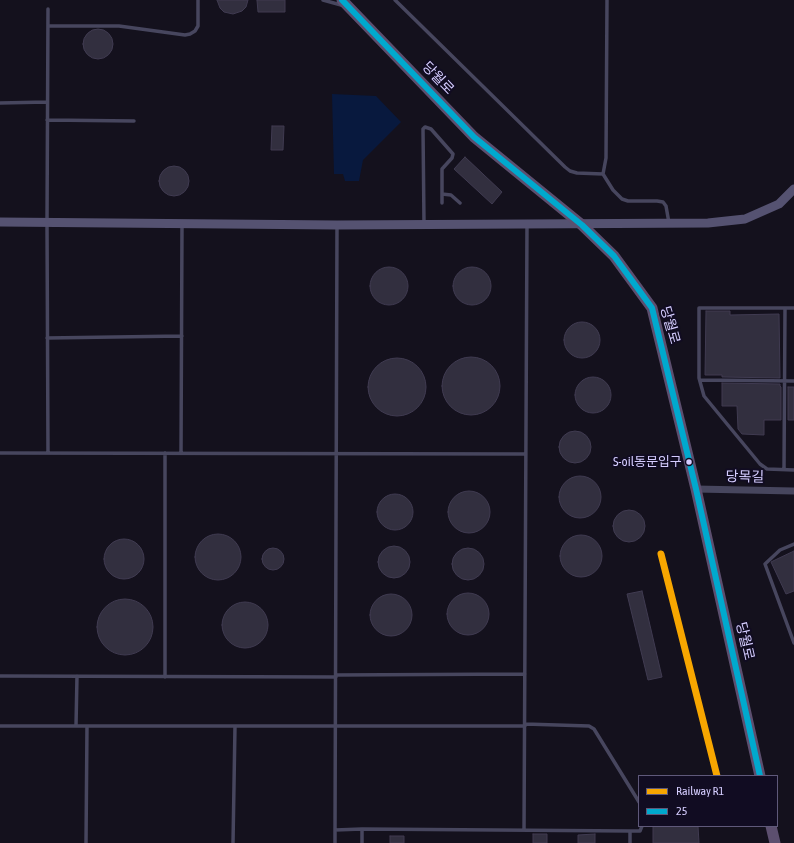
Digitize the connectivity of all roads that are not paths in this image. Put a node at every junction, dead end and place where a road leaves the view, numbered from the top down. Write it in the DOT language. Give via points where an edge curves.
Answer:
graph roads {
  1 [pos="198,0"];
  2 [pos="323,0"];
  3 [pos="395,0"];
  4 [pos="607,0"];
  5 [pos="345,3"];
  6 [pos="48,9"];
  7 [pos="48,26"];
  8 [pos="0,102"];
  9 [pos="47,102"];
  10 [pos="47,120"];
  11 [pos="134,121"];
  12 [pos="603,174"];
  13 [pos="794,188"];
  14 [pos="442,194"];
  15 [pos="442,203"];
  16 [pos="460,203"];
  17 [pos="0,222"];
  18 [pos="47,223"];
  19 [pos="182,224"];
  20 [pos="424,224"];
  21 [pos="527,224"];
  22 [pos="669,224"];
  23 [pos="337,225"];
  24 [pos="582,225"];
  25 [pos="785,308"];
  26 [pos="794,308"];
  27 [pos="182,336"];
  28 [pos="47,338"];
  29 [pos="700,380"];
  30 [pos="785,381"];
  31 [pos="794,381"];
  32 [pos="0,453"];
  33 [pos="48,453"];
  34 [pos="165,453"];
  35 [pos="181,453"];
  36 [pos="337,454"];
  37 [pos="526,454"];
  38 [pos="784,469"];
  39 [pos="794,470"];
  40 [pos="696,489"];
  41 [pos="794,491"];
  42 [pos="794,544"];
  43 [pos="794,642"];
  44 [pos="525,674"];
  45 [pos="0,676"];
  46 [pos="77,676"];
  47 [pos="336,676"];
  48 [pos="165,677"];
  49 [pos="525,725"];
  50 [pos="0,726"];
  51 [pos="76,726"];
  52 [pos="87,726"];
  53 [pos="235,726"];
  54 [pos="336,726"];
  55 [pos="760,775"];
  56 [pos="638,800"];
  57 [pos="642,827"];
  58 [pos="771,827"];
  59 [pos="362,829"];
  60 [pos="335,830"];
  61 [pos="524,830"];
  62 [pos="630,831"];
  63 [pos="86,843"];
  64 [pos="233,843"];
  65 [pos="335,843"];
  66 [pos="362,843"];
  67 [pos="630,843"];
  68 [pos="775,843"];
  1 -- 7 [label="lane" via="198,26 195,31 185,35 119,26"];
  2 -- 5 [label="lane"];
  3 -- 12 [label="lane" via="565,167 577,173"];
  4 -- 12 [label="lane" via="606,158"];
  5 -- 24 [label="main road, 당월로" via="474,137"];
  6 -- 7 [label="lane"];
  7 -- 9 [label="lane"];
  8 -- 9 [label="lane"];
  9 -- 10 [label="lane"];
  10 -- 11 [label="lane"];
  10 -- 18 [label="lane"];
  12 -- 22 [label="lane" via="622,199 662,202 666,206"];
  13 -- 22 [label="main road" via="779,204 745,219 708,224"];
  14 -- 15 [label="lane"];
  14 -- 16 [label="lane" via="451,195"];
  14 -- 20 [label="lane" via="442,169 453,154 431,129 425,127"];
  17 -- 18 [label="main road"];
  18 -- 19 [label="main road"];
  18 -- 28 [label="lane"];
  19 -- 23 [label="main road"];
  19 -- 27 [label="lane"];
  20 -- 21 [label="main road"];
  20 -- 23 [label="main road"];
  21 -- 24 [label="main road"];
  21 -- 37 [label="lane"];
  22 -- 24 [label="main road"];
  23 -- 36 [label="lane"];
  24 -- 40 [label="main road, 당월로" via="614,256 652,308"];
  25 -- 26 [label="lane"];
  25 -- 29 [label="lane" via="699,308"];
  25 -- 30 [label="lane"];
  27 -- 28 [label="lane"];
  27 -- 35 [label="lane"];
  28 -- 33 [label="lane"];
  29 -- 30 [label="lane"];
  29 -- 38 [label="lane" via="708,402 760,464 767,469"];
  30 -- 31 [label="lane"];
  30 -- 38 [label="lane"];
  32 -- 33 [label="lane"];
  33 -- 34 [label="lane"];
  34 -- 35 [label="lane"];
  34 -- 48 [label="lane"];
  35 -- 36 [label="lane"];
  36 -- 37 [label="lane"];
  36 -- 47 [label="lane"];
  37 -- 44 [label="lane"];
  38 -- 39 [label="lane"];
  40 -- 41 [label="street, 당목길"];
  40 -- 55 [label="main road, 당월로"];
  42 -- 43 [label="lane" via="780,550 765,564"];
  44 -- 47 [label="lane"];
  44 -- 49 [label="lane"];
  45 -- 46 [label="lane"];
  46 -- 48 [label="lane"];
  46 -- 51 [label="lane"];
  47 -- 48 [label="lane"];
  47 -- 54 [label="lane"];
  49 -- 54 [label="lane"];
  49 -- 56 [label="lane" via="589,726 594,729"];
  49 -- 61 [label="lane"];
  50 -- 51 [label="lane"];
  51 -- 52 [label="lane"];
  52 -- 53 [label="lane"];
  52 -- 63 [label="lane"];
  53 -- 54 [label="lane"];
  53 -- 64 [label="lane"];
  54 -- 60 [label="lane"];
  57 -- 62 [label="lane" via="640,831"];
  58 -- 68 [label="main road"];
  59 -- 60 [label="lane"];
  59 -- 61 [label="lane"];
  59 -- 66 [label="lane"];
  60 -- 65 [label="lane"];
  61 -- 62 [label="lane"];
  62 -- 67 [label="lane"];
}
